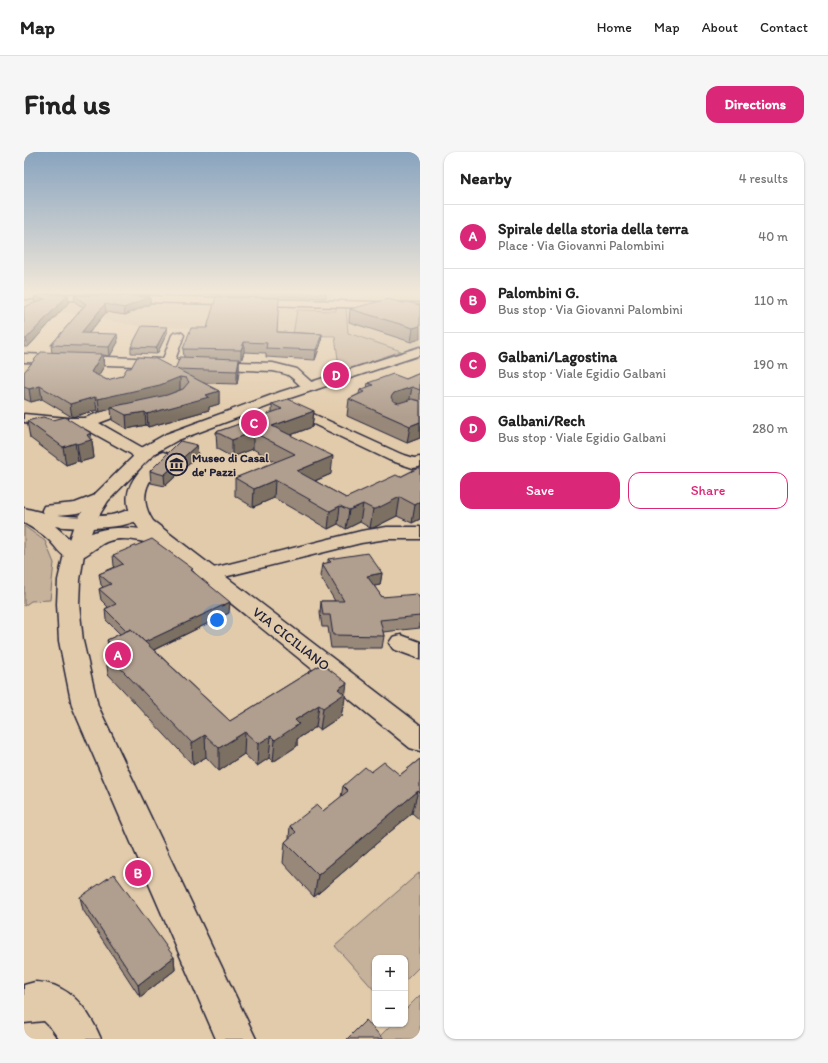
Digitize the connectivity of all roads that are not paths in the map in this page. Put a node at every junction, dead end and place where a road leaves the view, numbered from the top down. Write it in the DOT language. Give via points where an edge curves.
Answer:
graph roads {
  1 [pos="178,334"];
  2 [pos="420,351"];
  3 [pos="24,358"];
  4 [pos="168,363"];
  5 [pos="420,364"];
  6 [pos="310,387"];
  7 [pos="153,405"];
  8 [pos="287,406"];
  9 [pos="24,418"];
  10 [pos="87,423"];
  11 [pos="142,457"];
  12 [pos="417,462"];
  13 [pos="101,498"];
  14 [pos="25,512"];
  15 [pos="138,513"];
  16 [pos="111,520"];
  17 [pos="85,522"];
  18 [pos="420,532"];
  19 [pos="162,539"];
  20 [pos="74,554"];
  21 [pos="208,575"];
  22 [pos="420,740"];
  23 [pos="24,1004"];
  24 [pos="81,1039"];
  25 [pos="236,1039"];
  1 -- 4 [label="street"];
  2 -- 6 [label="street"];
  3 -- 4 [label="street"];
  4 -- 6 [label="street" via="277,367 295,374"];
  5 -- 8 [label="street"];
  6 -- 11 [label="street" via="176,436 154,446"];
  7 -- 10 [label="street" via="122,410"];
  8 -- 12 [label="street" via="391,455"];
  8 -- 15 [label="street" via="197,439 168,453 140,480 136,494"];
  9 -- 10 [label="street"];
  10 -- 11 [label="street" via="137,451"];
  11 -- 13 [label="street"];
  13 -- 14 [label="street" via="84,506 65,510"];
  13 -- 16 [label="street" via="97,514"];
  13 -- 17 [label="street"];
  14 -- 17 [label="street" via="46,519"];
  14 -- 20 [label="street" via="55,535"];
  15 -- 16 [label="street" via="123,519"];
  15 -- 19 [label="street, VIA CICILIANO" via="146,525"];
  16 -- 17 [label="street"];
  17 -- 20 [label="street"];
  18 -- 21 [label="street" via="361,537"];
  19 -- 20 [label="street" via="137,533 118,533 89,542"];
  19 -- 21 [label="street, VIA CICILIANO"];
  20 -- 25 [label="street" via="69,580 68,614 72,651 85,706"];
  21 -- 22 [label="street, VIA CICILIANO"];
  23 -- 24 [label="street" via="43,1000 56,1005"];
}
